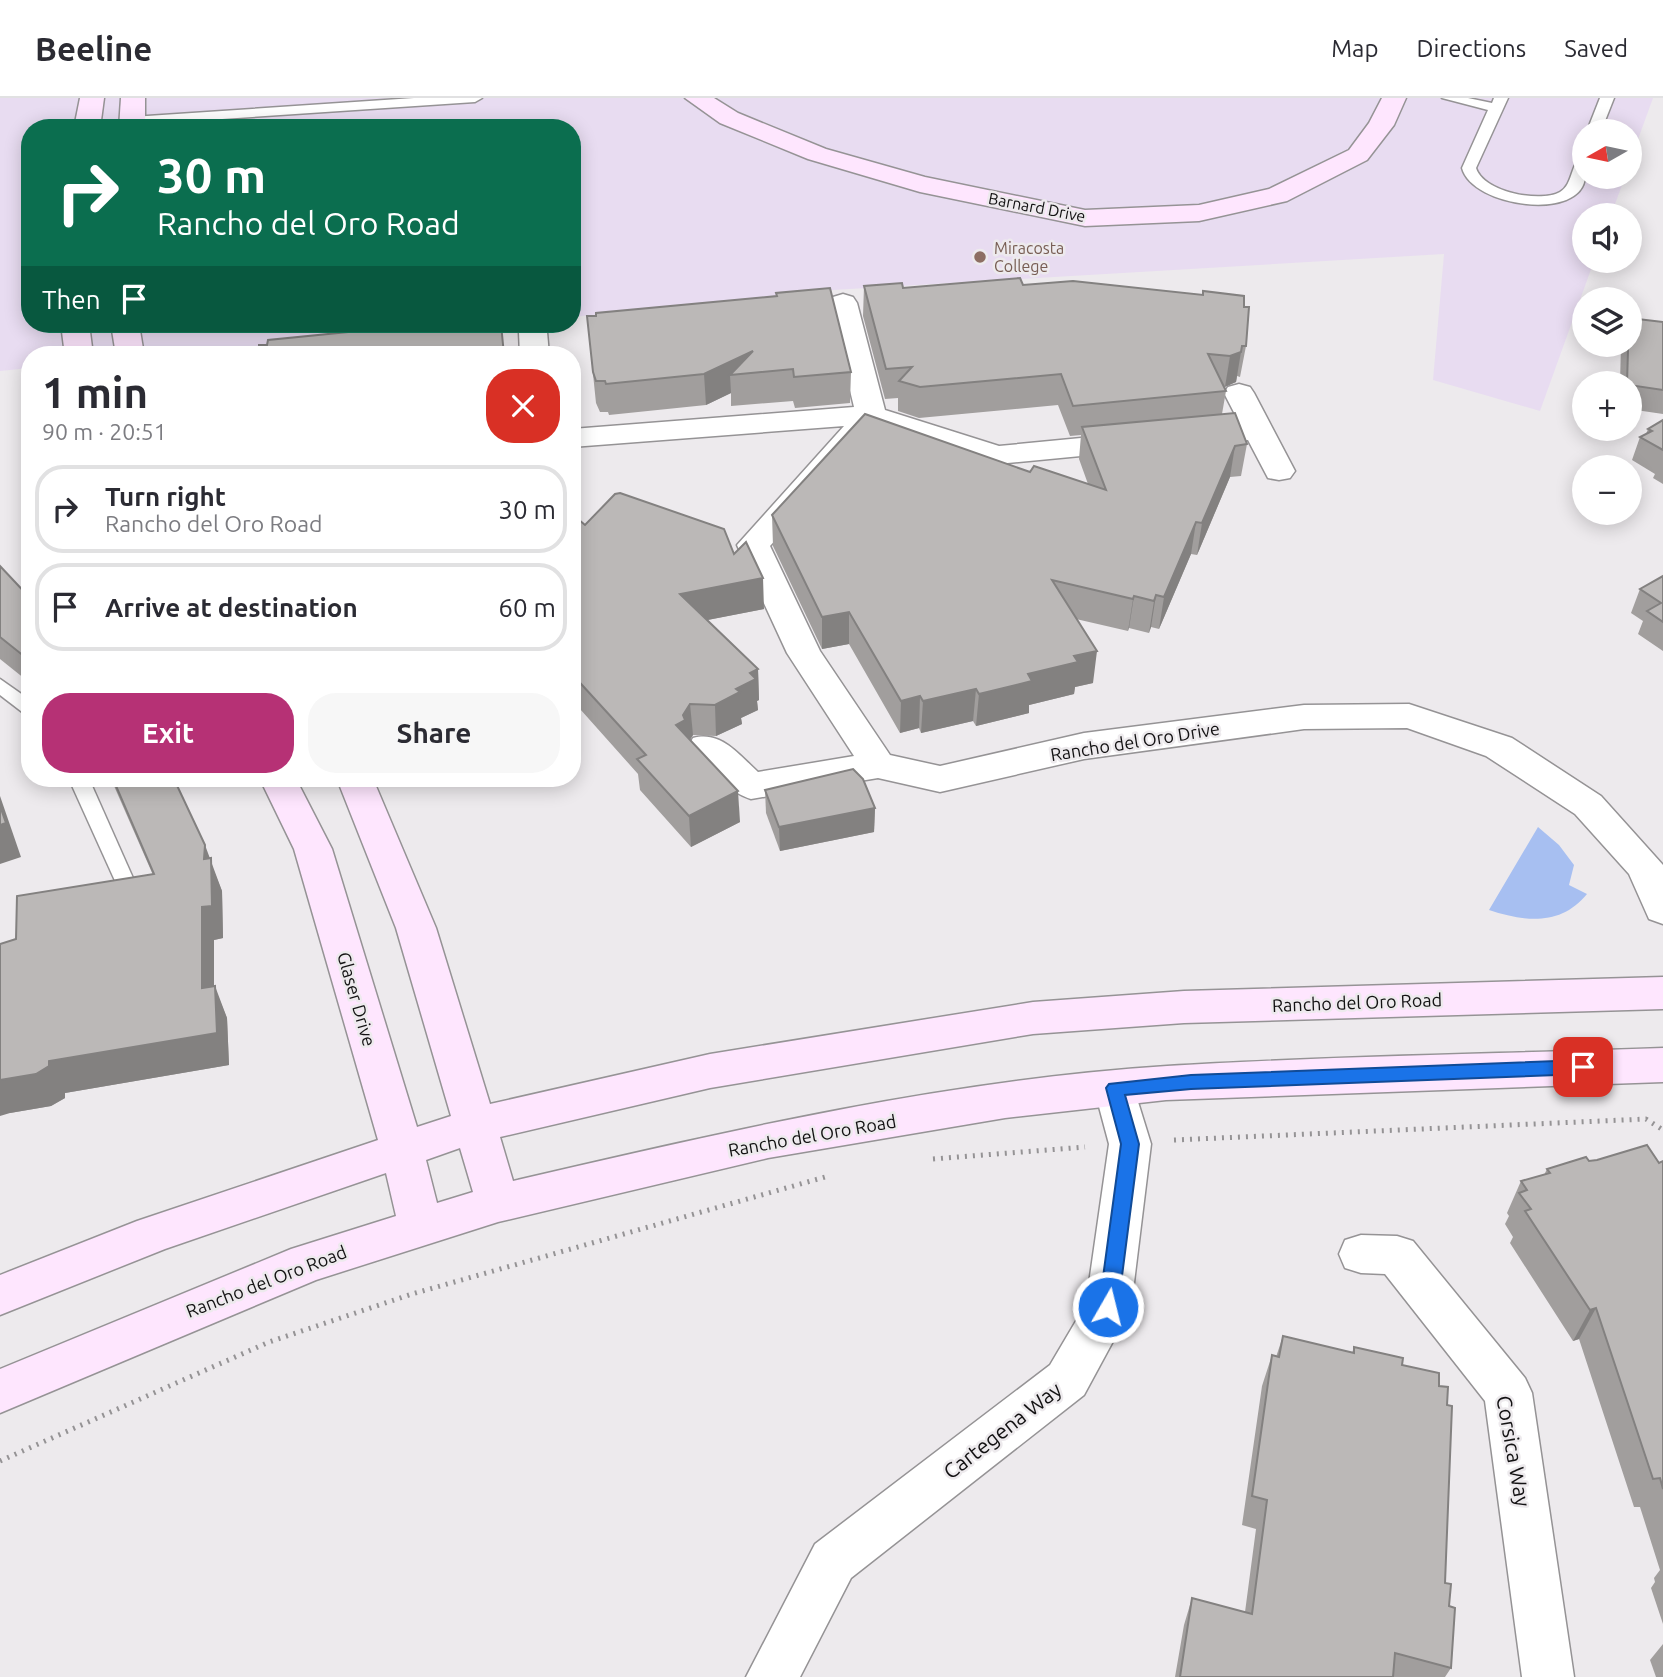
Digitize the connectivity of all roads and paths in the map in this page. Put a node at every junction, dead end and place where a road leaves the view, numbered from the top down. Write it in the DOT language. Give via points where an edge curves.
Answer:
graph roads {
  1 [pos="92,98"];
  2 [pos="475,98"];
  3 [pos="697,98"];
  4 [pos="1394,98"];
  5 [pos="1449,98"];
  6 [pos="1607,98"];
  7 [pos="1498,103"];
  8 [pos="132,116"];
  9 [pos="88,119"];
  10 [pos="1599,119"];
  11 [pos="1572,187"];
  12 [pos="843,303"];
  13 [pos="1239,393"];
  14 [pos="871,415"];
  15 [pos="1256,430"];
  16 [pos="581,437"];
  17 [pos="1279,471"];
  18 [pos="0,685"];
  19 [pos="21,703"];
  20 [pos="706,747"];
  21 [pos="878,765"];
  22 [pos="83,787"];
  23 [pos="282,787"];
  24 [pos="358,787"];
  25 [pos="123,878"];
  26 [pos="1663,909"];
  27 [pos="1663,993"];
  28 [pos="1663,1065"];
  29 [pos="1115,1088"];
  30 [pos="477,1125"];
  31 [pos="1663,1130"];
  32 [pos="1130,1144"];
  33 [pos="402,1150"];
  34 [pos="925,1159"];
  35 [pos="830,1175"];
  36 [pos="498,1203"];
  37 [pos="420,1226"];
  38 [pos="1361,1254"];
  39 [pos="0,1295"];
  40 [pos="0,1392"];
  41 [pos="0,1461"];
  42 [pos="772,1677"];
  43 [pos="1548,1677"];
  1 -- 9 [label="main road"];
  2 -- 8 [label="lane"];
  3 -- 4 [label="main road, Barnard Drive" via="729,118 817,155 920,184 1085,218 1199,214 1278,195 1358,155"];
  5 -- 7 [label="lane"];
  6 -- 10 [label="lane"];
  7 -- 11 [label="lane" via="1468,173 1482,189 1541,201 1559,198"];
  12 -- 14 [label="street"];
  13 -- 15 [label="street"];
  14 -- 15 [label="street" via="998,455"];
  14 -- 16 [label="street"];
  14 -- 21 [label="street" via="753,545 803,653"];
  15 -- 17 [label="street"];
  18 -- 19 [label="lane"];
  20 -- 21 [label="street" via="751,786"];
  21 -- 26 [label="street, Rancho del Oro Drive" via="940,779 1084,746 1304,718 1409,716 1499,747 1588,806 1645,867"];
  22 -- 25 [label="lane"];
  23 -- 33 [label="main road, Glaser Drive" via="313,849"];
  24 -- 30 [label="main road" via="416,928"];
  27 -- 30 [label="main road, Rancho del Oro Road" via="1184,1007 1033,1018 710,1071"];
  28 -- 29 [label="main road, Rancho del Oro Road"];
  29 -- 32 [label="street, Cartegena Way"];
  29 -- 36 [label="main road, Rancho del Oro Road" via="768,1140"];
  30 -- 33 [label="main road, Rancho del Oro Road"];
  30 -- 36 [label="main road"];
  31 -- 32 [label="path" via="1646,1119"];
  32 -- 34 [label="path"];
  32 -- 42 [label="street, Cartegena Way" via="1108,1307 1067,1380 833,1561"];
  33 -- 37 [label="main road, Glaser Drive"];
  33 -- 39 [label="main road, Rancho del Oro Road" via="153,1234"];
  35 -- 41 [label="path" via="412,1294 269,1342"];
  36 -- 37 [label="main road, Rancho del Oro Road"];
  37 -- 40 [label="main road, Rancho del Oro Road" via="307,1263"];
  38 -- 43 [label="street, Corsica Way" via="1397,1255 1507,1393"];
}
